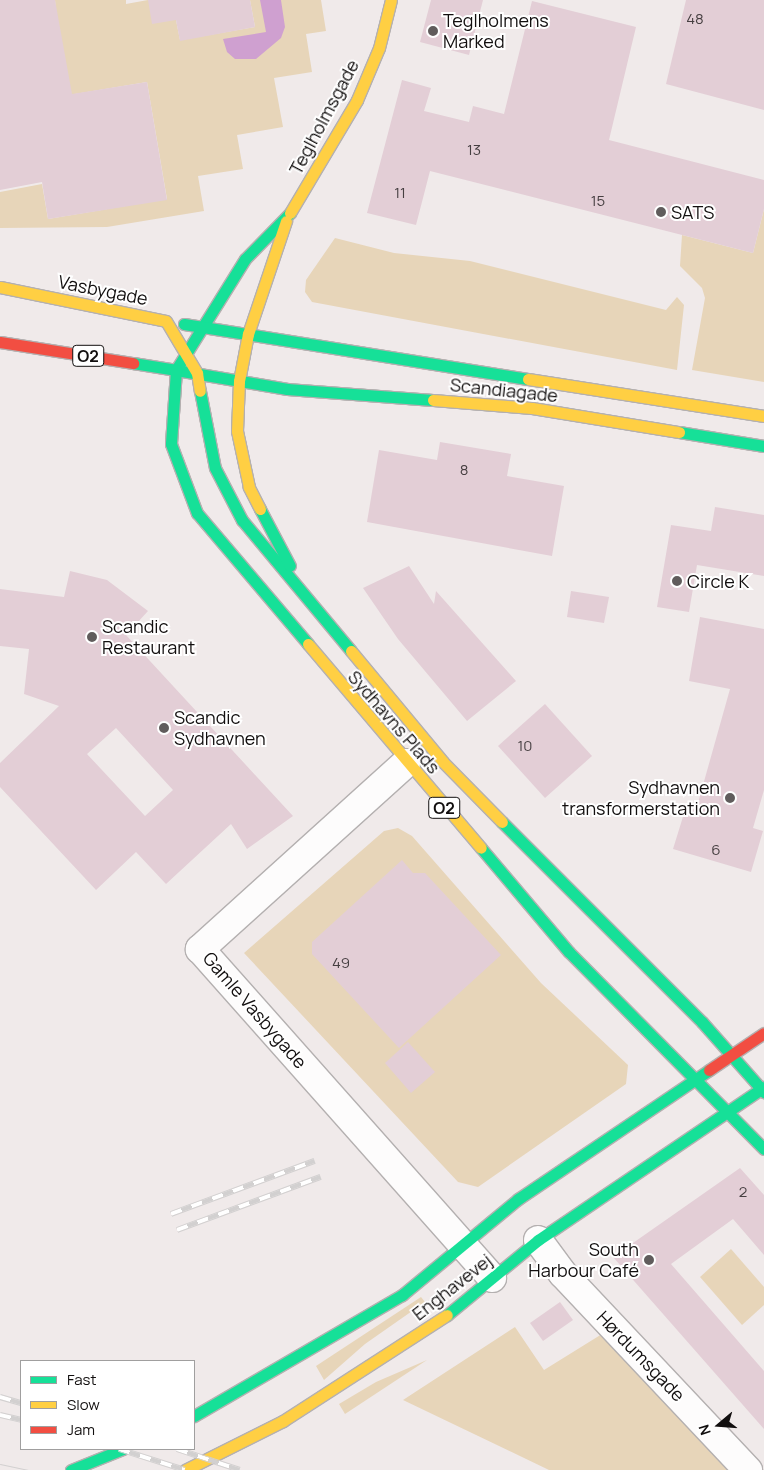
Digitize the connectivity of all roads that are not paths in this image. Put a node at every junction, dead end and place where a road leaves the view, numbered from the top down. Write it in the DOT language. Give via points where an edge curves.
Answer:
graph roads {
  1 [pos="391,0"];
  2 [pos="287,218"];
  3 [pos="0,287"];
  4 [pos="166,321"];
  5 [pos="200,326"];
  6 [pos="248,334"];
  7 [pos="0,342"];
  8 [pos="186,350"];
  9 [pos="176,370"];
  10 [pos="197,373"];
  11 [pos="239,381"];
  12 [pos="764,416"];
  13 [pos="764,446"];
  14 [pos="326,626"];
  15 [pos="406,763"];
  16 [pos="764,1033"];
  17 [pos="731,1054"];
  18 [pos="694,1078"];
  19 [pos="763,1089"];
  20 [pos="727,1111"];
  21 [pos="764,1149"];
  22 [pos="538,1240"];
  23 [pos="463,1246"];
  24 [pos="492,1278"];
  25 [pos="195,1415"];
  26 [pos="120,1450"];
  27 [pos="72,1470"];
  28 [pos="185,1470"];
  29 [pos="748,1470"];
  1 -- 2 [label="street, Teglholmsgade" via="379,48 357,100"];
  2 -- 5 [label="street, Teglholmsgade" via="245,259"];
  2 -- 6 [label="street, Teglholmsgade"];
  3 -- 4 [label="street, Vasbygade"];
  4 -- 5 [label="street, Vasbygade"];
  4 -- 8 [label="street, O2"];
  5 -- 6 [label="street, Vasbygade"];
  5 -- 8 [label="street, Teglholmsgade"];
  6 -- 11 [label="street, Teglholmsgade"];
  6 -- 12 [label="street, Scandiagade"];
  7 -- 9 [label="street, O2"];
  8 -- 9 [label="street, Teglholmsgade"];
  8 -- 10 [label="street, O2"];
  9 -- 10 [label="street, Scandiagade"];
  9 -- 15 [label="street, Sydhavns Plads / O2" via="170,444 197,513"];
  10 -- 11 [label="street, Scandiagade"];
  10 -- 14 [label="street, O2" via="223,490 242,520"];
  11 -- 13 [label="street, Scandiagade" via="532,408"];
  11 -- 14 [label="street, Teglholmsgade" via="237,432 249,487 274,539"];
  14 -- 17 [label="street, Sydhavns Plads / O2" via="514,837"];
  15 -- 18 [label="street, Sydhavns Plads / O2" via="569,952"];
  15 -- 23 [label="street, Gamle Vasbygade" via="200,949"];
  16 -- 17 [label="street, Enghavevej"];
  17 -- 18 [label="street, Enghavevej"];
  17 -- 19 [label="street, O2"];
  18 -- 20 [label="street, O2"];
  18 -- 23 [label="street, Enghavevej" via="518,1199"];
  19 -- 20 [label="street, Enghavevej"];
  20 -- 21 [label="street, O2"];
  20 -- 22 [label="street, Enghavevej"];
  22 -- 24 [label="street, Enghavevej"];
  22 -- 29 [label="street, Hørdumsgade" via="563,1274"];
  23 -- 24 [label="street, Gamle Vasbygade"];
  23 -- 25 [label="street, Enghavevej" via="371,1315"];
  24 -- 28 [label="street, Enghavevej" via="378,1363 283,1421"];
  26 -- 27 [label="street"];
}
